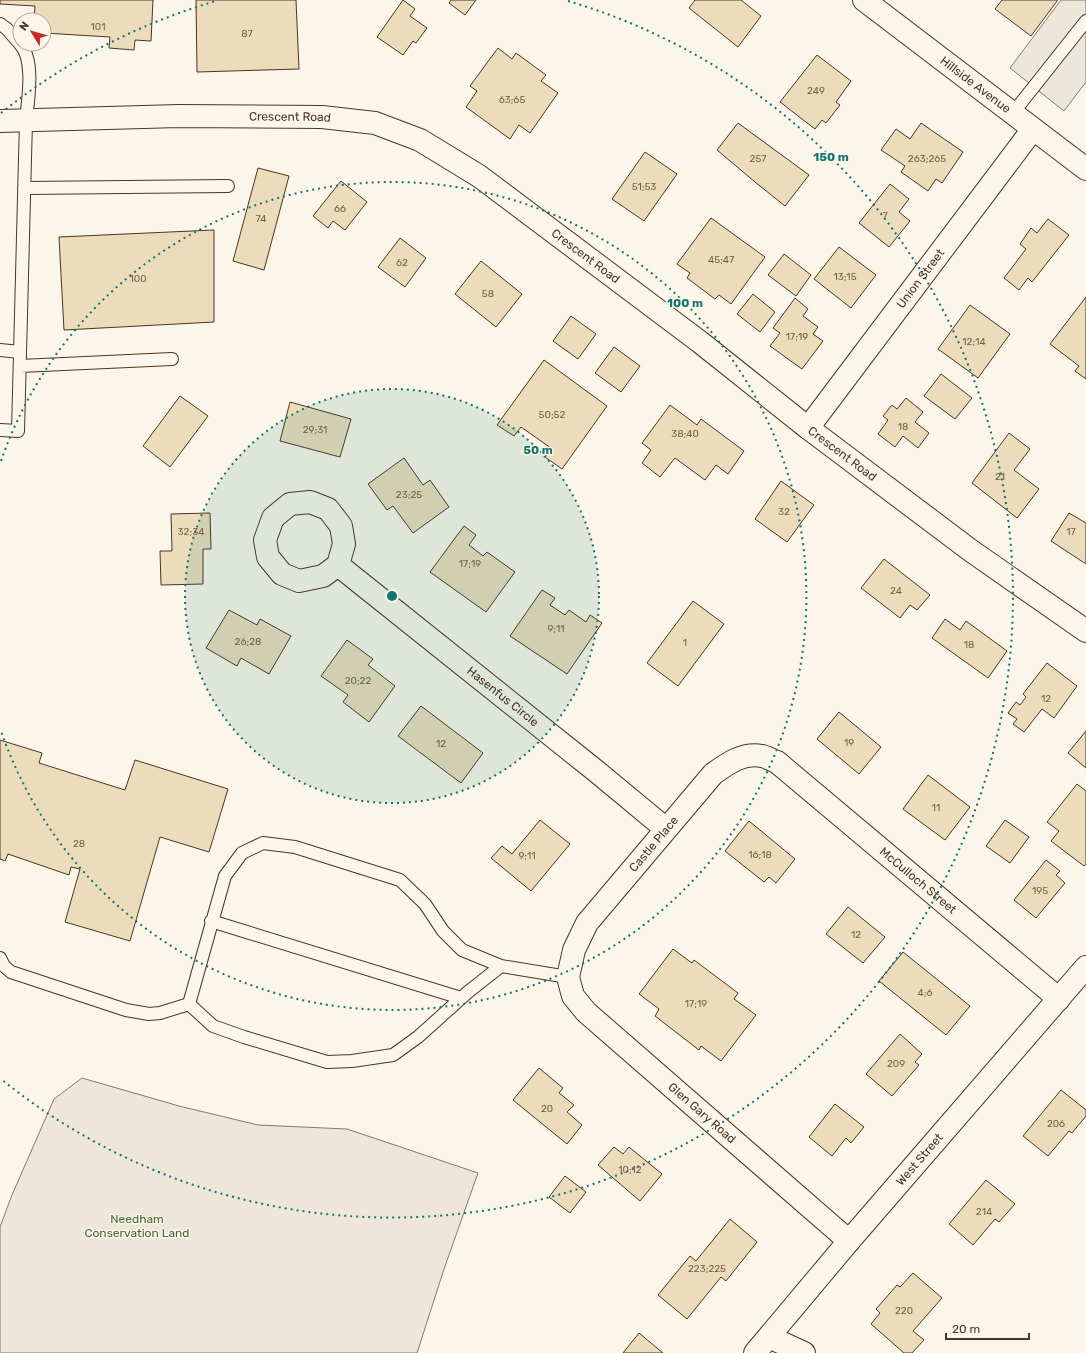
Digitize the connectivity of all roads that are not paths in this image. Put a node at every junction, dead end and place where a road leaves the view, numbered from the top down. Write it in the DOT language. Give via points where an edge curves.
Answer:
graph roads {
  1 [pos="864,0"];
  2 [pos="1086,21"];
  3 [pos="0,24"];
  4 [pos="12,35"];
  5 [pos="25,52"];
  6 [pos="1013,114"];
  7 [pos="26,120"];
  8 [pos="0,121"];
  9 [pos="1033,129"];
  10 [pos="1086,169"];
  11 [pos="228,186"];
  12 [pos="24,188"];
  13 [pos="0,350"];
  14 [pos="20,352"];
  15 [pos="172,359"];
  16 [pos="20,366"];
  17 [pos="808,428"];
  18 [pos="0,430"];
  19 [pos="338,565"];
  20 [pos="1086,631"];
  21 [pos="777,762"];
  22 [pos="666,829"];
  23 [pos="212,921"];
  24 [pos="0,958"];
  25 [pos="501,966"];
  26 [pos="1084,974"];
  27 [pos="568,977"];
  28 [pos="461,998"];
  29 [pos="1059,999"];
  30 [pos="189,1004"];
  31 [pos="849,1241"];
  32 [pos="769,1336"];
  33 [pos="755,1353"];
  34 [pos="804,1353"];
  1 -- 6 [label="street, Hillside Avenue"];
  2 -- 6 [label="lane"];
  3 -- 4 [label="lane"];
  5 -- 7 [label="lane" via="30,74"];
  6 -- 9 [label="street, Hillside Avenue"];
  7 -- 8 [label="street, Crescent Road"];
  7 -- 12 [label="lane"];
  7 -- 17 [label="street, Crescent Road" via="179,116 322,117 375,123 420,140 479,176 700,342"];
  9 -- 10 [label="street, Hillside Avenue"];
  9 -- 17 [label="street, Union Street"];
  11 -- 12 [label="lane"];
  12 -- 14 [label="lane"];
  13 -- 14 [label="lane"];
  14 -- 16 [label="lane"];
  15 -- 16 [label="lane"];
  16 -- 18 [label="lane" via="18,431"];
  17 -- 20 [label="street, Crescent Road" via="970,550"];
  19 -- 22 [label="street, Hasenfus Circle"];
  21 -- 22 [label="street, Castle Place" via="762,756 746,756 731,762 712,774"];
  21 -- 29 [label="street, McCulloch Street"];
  22 -- 27 [label="street, Castle Place" via="587,923 574,950"];
  23 -- 25 [label="lane" via="225,876 242,854 263,843 295,847 400,880 425,904 443,931 462,950"];
  23 -- 28 [label="lane"];
  23 -- 30 [label="lane"];
  24 -- 30 [label="lane" via="11,972 126,1010 160,1013"];
  25 -- 27 [label="lane"];
  25 -- 28 [label="lane"];
  26 -- 29 [label="street, West Street"];
  27 -- 31 [label="street, Glen Gary Road" via="573,996 586,1012"];
  28 -- 30 [label="lane" via="418,1037 393,1055 327,1062 213,1026"];
  29 -- 31 [label="street, West Street"];
  31 -- 32 [label="street, West Street"];
  32 -- 33 [label="street, West Street"];
  32 -- 34 [label="street"];
}
